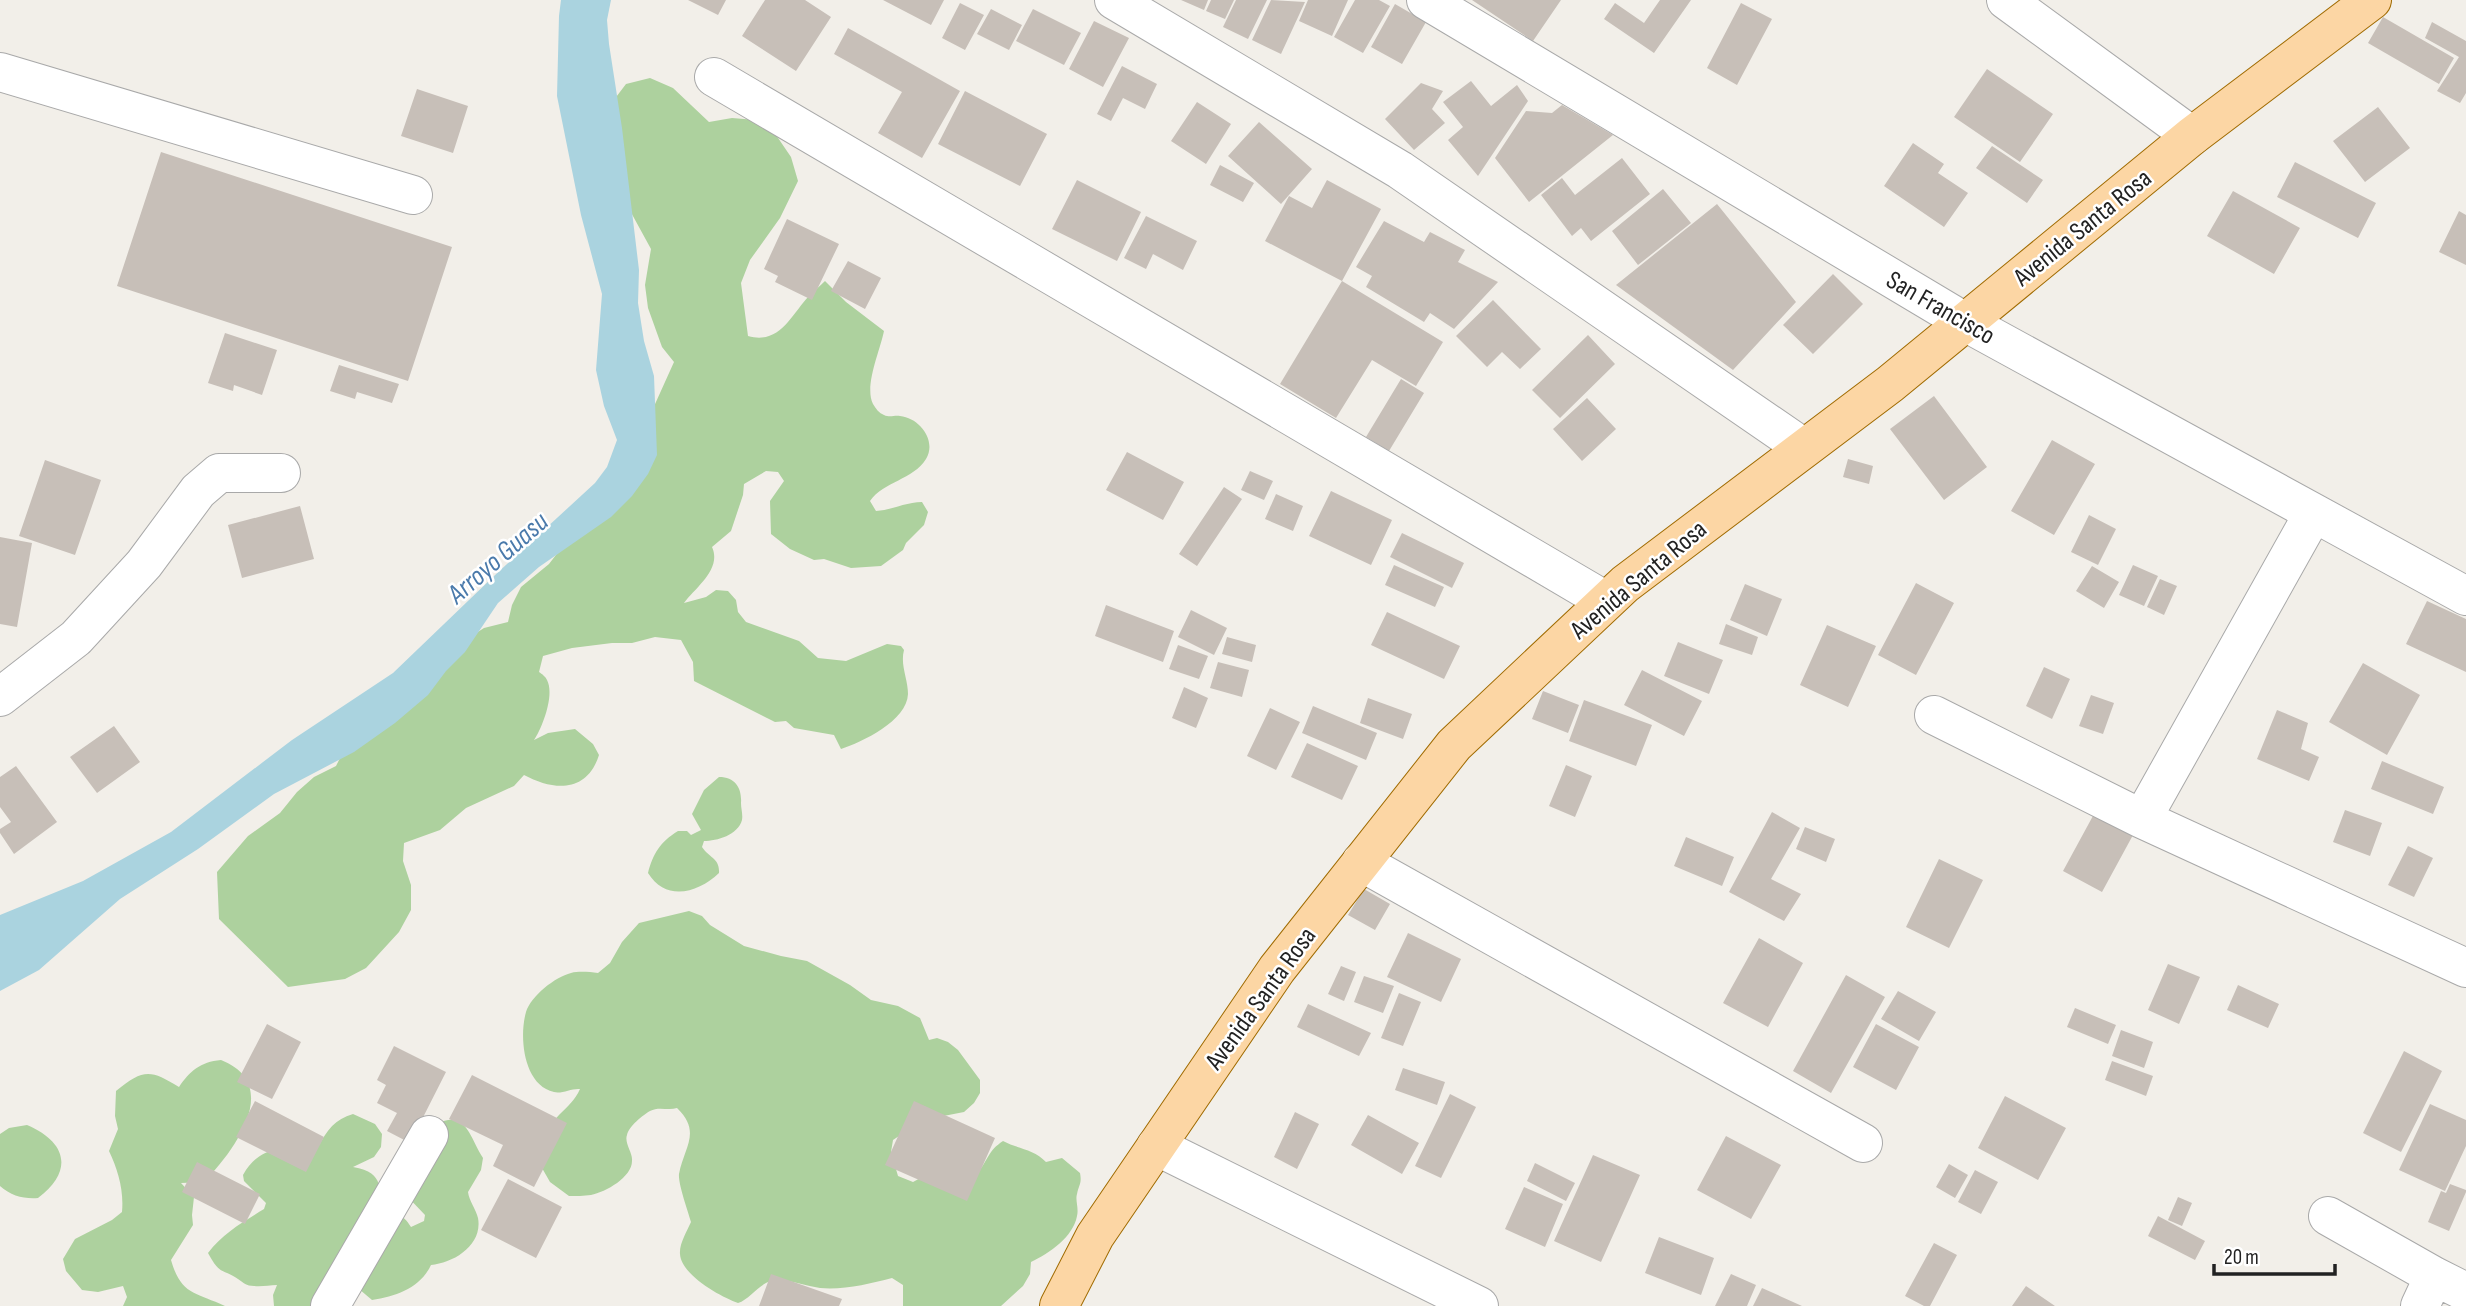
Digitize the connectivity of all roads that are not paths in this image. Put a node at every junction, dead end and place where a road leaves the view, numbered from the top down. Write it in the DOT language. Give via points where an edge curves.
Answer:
graph roads {
  1 [pos="1114,0"];
  2 [pos="1426,0"];
  3 [pos="2006,0"];
  4 [pos="2372,0"];
  5 [pos="0,72"];
  6 [pos="714,77"];
  7 [pos="2192,136"];
  8 [pos="413,195"];
  9 [pos="1965,322"];
  10 [pos="1804,449"];
  11 [pos="281,473"];
  12 [pos="2313,514"];
  13 [pos="2466,596"];
  14 [pos="1606,601"];
  15 [pos="0,697"];
  16 [pos="1934,715"];
  17 [pos="2142,819"];
  18 [pos="1362,862"];
  19 [pos="2466,968"];
  20 [pos="429,1135"];
  21 [pos="1863,1143"];
  22 [pos="1156,1146"];
  23 [pos="2328,1216"];
  24 [pos="2440,1291"];
  25 [pos="330,1306"];
  26 [pos="1059,1306"];
  27 [pos="1479,1306"];
  1 -- 10 [label="street" via="1400,170"];
  2 -- 9 [label="street, San Francisco"];
  3 -- 7 [label="street"];
  4 -- 7 [label="main road, Avenida Santa Rosa"];
  5 -- 8 [label="street"];
  6 -- 14 [label="street"];
  7 -- 9 [label="main road, Avenida Santa Rosa"];
  9 -- 10 [label="main road, Avenida Santa Rosa"];
  9 -- 12 [label="street, San Francisco"];
  10 -- 14 [label="main road, Avenida Santa Rosa"];
  11 -- 15 [label="street" via="219,473 198,491 144,564 76,638"];
  12 -- 13 [label="street, San Francisco"];
  12 -- 17 [label="street"];
  14 -- 18 [label="main road, Avenida Santa Rosa" via="1454,745"];
  16 -- 17 [label="street"];
  17 -- 19 [label="street"];
  18 -- 21 [label="street"];
  18 -- 22 [label="main road, Avenida Santa Rosa" via="1277,969"];
  20 -- 25 [label="street"];
  22 -- 26 [label="main road, Avenida Santa Rosa" via="1094,1236"];
  22 -- 27 [label="street"];
  23 -- 24 [label="street"];
}
